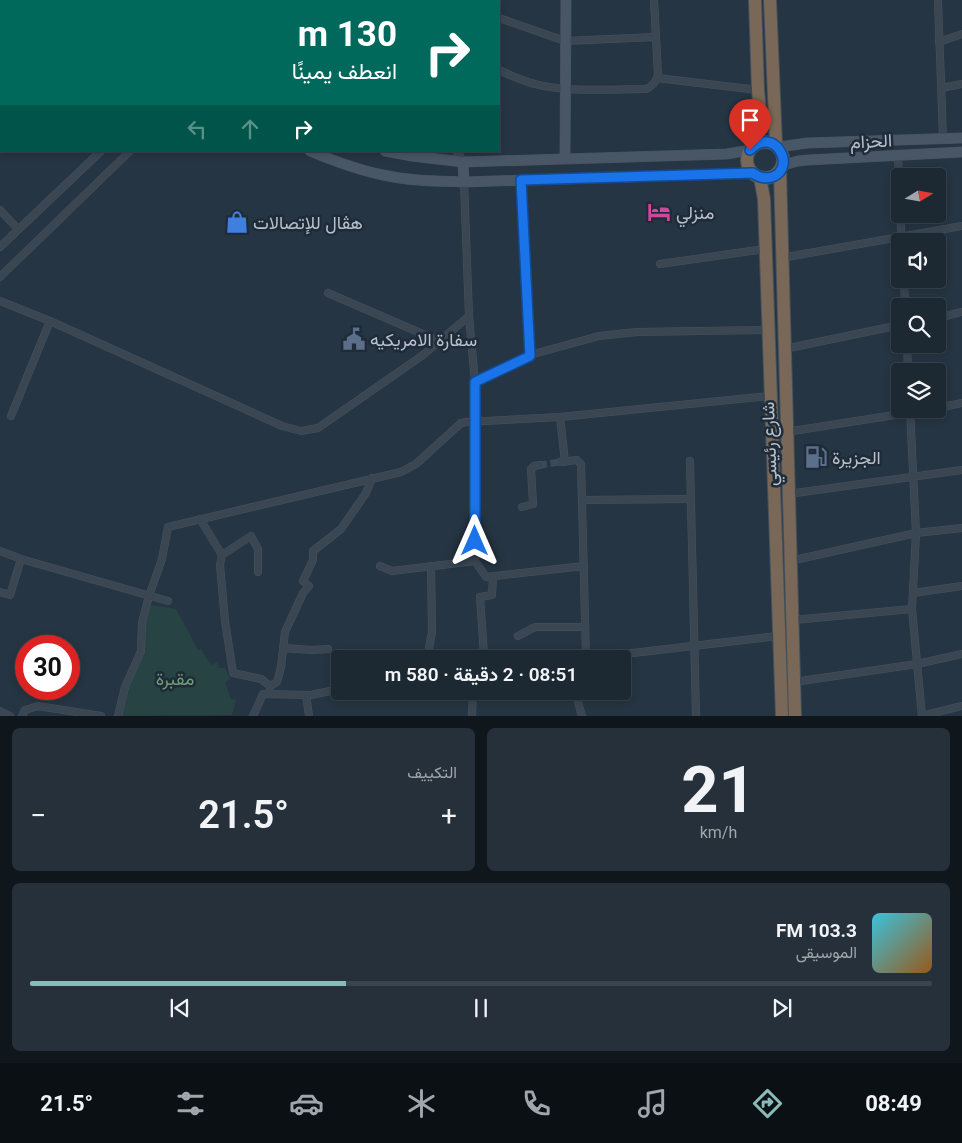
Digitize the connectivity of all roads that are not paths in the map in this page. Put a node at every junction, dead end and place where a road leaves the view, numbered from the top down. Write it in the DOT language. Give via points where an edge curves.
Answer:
graph roads {
  1 [pos="566,0"];
  2 [pos="654,0"];
  3 [pos="755,0"];
  4 [pos="770,0"];
  5 [pos="938,0"];
  6 [pos="500,18"];
  7 [pos="962,34"];
  8 [pos="656,38"];
  9 [pos="566,41"];
  10 [pos="939,42"];
  11 [pos="500,70"];
  12 [pos="657,78"];
  13 [pos="962,84"];
  14 [pos="941,88"];
  15 [pos="565,89"];
  16 [pos="758,90"];
  17 [pos="962,138"];
  18 [pos="943,139"];
  19 [pos="778,146"];
  20 [pos="752,147"];
  21 [pos="100,152"];
  22 [pos="129,152"];
  23 [pos="313,152"];
  24 [pos="390,152"];
  25 [pos="457,152"];
  26 [pos="962,152"];
  27 [pos="898,156"];
  28 [pos="565,158"];
  29 [pos="463,162"];
  30 [pos="781,168"];
  31 [pos="899,168"];
  32 [pos="756,175"];
  33 [pos="521,180"];
  34 [pos="464,182"];
  35 [pos="0,210"];
  36 [pos="962,226"];
  37 [pos="18,229"];
  38 [pos="930,233"];
  39 [pos="891,241"];
  40 [pos="0,247"];
  41 [pos="765,249"];
  42 [pos="781,258"];
  43 [pos="660,264"];
  44 [pos="0,277"];
  45 [pos="328,293"];
  46 [pos="0,301"];
  47 [pos="962,312"];
  48 [pos="469,316"];
  49 [pos="946,316"];
  50 [pos="50,321"];
  51 [pos="891,328"];
  52 [pos="768,330"];
  53 [pos="439,341"];
  54 [pos="784,349"];
  55 [pos="530,356"];
  56 [pos="475,382"];
  57 [pos="770,396"];
  58 [pos="962,403"];
  59 [pos="946,406"];
  60 [pos="891,414"];
  61 [pos="11,416"];
  62 [pos="560,417"];
  63 [pos="910,418"];
  64 [pos="474,422"];
  65 [pos="786,432"];
  66 [pos="690,461"];
  67 [pos="540,465"];
  68 [pos="962,470"];
  69 [pos="913,476"];
  70 [pos="372,478"];
  71 [pos="788,494"];
  72 [pos="691,499"];
  73 [pos="583,500"];
  74 [pos="522,507"];
  75 [pos="200,519"];
  76 [pos="962,528"];
  77 [pos="916,533"];
  78 [pos="0,551"];
  79 [pos="222,555"];
  80 [pos="21,559"];
  81 [pos="475,561"];
  82 [pos="790,561"];
  83 [pos="380,566"];
  84 [pos="431,566"];
  85 [pos="584,566"];
  86 [pos="258,572"];
  87 [pos="493,578"];
  88 [pos="962,586"];
  89 [pos="0,592"];
  90 [pos="913,593"];
  91 [pos="149,596"];
  92 [pos="168,601"];
  93 [pos="912,608"];
  94 [pos="793,626"];
  95 [pos="585,628"];
  96 [pos="778,634"];
  97 [pos="518,636"];
  98 [pos="694,645"];
  99 [pos="283,648"];
  100 [pos="328,649"];
  101 [pos="429,650"];
  102 [pos="484,650"];
  103 [pos="584,650"];
  104 [pos="631,652"];
  105 [pos="962,654"];
  106 [pos="917,664"];
  107 [pos="794,682"];
  108 [pos="270,690"];
  109 [pos="331,691"];
  110 [pos="306,695"];
  111 [pos="473,700"];
  112 [pos="578,702"];
  113 [pos="962,706"];
  114 [pos="0,711"];
  115 [pos="10,716"];
  116 [pos="22,716"];
  117 [pos="101,716"];
  118 [pos="118,716"];
  119 [pos="253,716"];
  120 [pos="309,716"];
  121 [pos="472,716"];
  122 [pos="582,716"];
  123 [pos="696,716"];
  124 [pos="782,716"];
  125 [pos="795,716"];
  126 [pos="922,716"];
  1 -- 9 [label="main road"];
  2 -- 8 [label="street"];
  3 -- 16 [label="highway, شارع رئيسي"];
  4 -- 19 [label="highway, شارع رئيسي"];
  5 -- 10 [label="street"];
  6 -- 9 [label="street"];
  7 -- 10 [label="street"];
  8 -- 9 [label="street"];
  8 -- 12 [label="street"];
  9 -- 15 [label="main road"];
  10 -- 14 [label="street"];
  11 -- 15 [label="street" via="534,84"];
  12 -- 15 [label="street" via="646,89"];
  12 -- 16 [label="street"];
  13 -- 14 [label="street"];
  14 -- 18 [label="street"];
  15 -- 28 [label="main road"];
  16 -- 20 [label="highway, شارع رئيسي" via="761,122"];
  17 -- 18 [label="main road"];
  18 -- 19 [label="main road" via="807,142"];
  19 -- 20 [label="highway" via="766,142"];
  19 -- 30 [label="highway, شارع رئيسي" via="783,156"];
  20 -- 28 [label="main road" via="727,154"];
  20 -- 32 [label="highway, شارع رئيسي" via="747,162"];
  21 -- 37 [label="street"];
  22 -- 44 [label="street"];
  23 -- 34 [label="main road" via="384,176"];
  24 -- 29 [label="main road"];
  25 -- 29 [label="street"];
  26 -- 27 [label="main road, الحزام"];
  27 -- 30 [label="main road, الحزام" via="808,160"];
  27 -- 31 [label="street"];
  28 -- 29 [label="main road"];
  29 -- 34 [label="main road"];
  30 -- 32 [label="highway" via="771,177"];
  30 -- 42 [label="highway, شارع رئيسي"];
  32 -- 33 [label="main road"];
  32 -- 41 [label="highway, شارع رئيسي" via="764,199"];
  33 -- 34 [label="main road"];
  33 -- 55 [label="street"];
  34 -- 48 [label="street"];
  35 -- 37 [label="street"];
  36 -- 38 [label="street"];
  37 -- 40 [label="street"];
  39 -- 42 [label="street"];
  41 -- 43 [label="street"];
  41 -- 52 [label="highway, شارع رئيسي"];
  42 -- 54 [label="highway, شارع رئيسي"];
  45 -- 53 [label="street"];
  46 -- 50 [label="street"];
  47 -- 49 [label="street"];
  48 -- 53 [label="street"];
  48 -- 56 [label="street"];
  50 -- 53 [label="street" via="257,416 301,431 318,428"];
  50 -- 61 [label="street"];
  51 -- 54 [label="street"];
  52 -- 55 [label="street" via="637,332 598,336"];
  52 -- 57 [label="highway, شارع رئيسي"];
  54 -- 65 [label="highway, شارع رئيسي"];
  55 -- 56 [label="street"];
  56 -- 64 [label="street"];
  57 -- 62 [label="street"];
  57 -- 96 [label="highway, شارع رئيسي"];
  58 -- 59 [label="street"];
  60 -- 65 [label="street"];
  62 -- 64 [label="street"];
  62 -- 73 [label="street" via="563,462 581,462"];
  63 -- 69 [label="street"];
  64 -- 70 [label="street" via="461,423 410,469"];
  64 -- 81 [label="street"];
  65 -- 71 [label="highway, شارع رئيسي"];
  66 -- 72 [label="street"];
  67 -- 74 [label="street" via="531,469 533,504"];
  68 -- 69 [label="street"];
  69 -- 71 [label="street"];
  69 -- 77 [label="street"];
  70 -- 75 [label="street"];
  70 -- 99 [label="street" via="366,494 341,530 313,551 304,581 309,586 285,632"];
  71 -- 82 [label="highway, شارع رئيسي"];
  72 -- 73 [label="street"];
  72 -- 98 [label="street"];
  73 -- 85 [label="street"];
  75 -- 79 [label="street"];
  75 -- 91 [label="street" via="168,527 162,559"];
  76 -- 77 [label="street"];
  77 -- 82 [label="street"];
  77 -- 90 [label="street"];
  78 -- 80 [label="street"];
  79 -- 86 [label="street" via="251,536 258,549"];
  79 -- 108 [label="street" via="225,621 233,673 261,679"];
  80 -- 89 [label="street" via="10,595"];
  80 -- 91 [label="street"];
  81 -- 84 [label="street"];
  81 -- 87 [label="street" via="486,577"];
  82 -- 94 [label="highway, شارع رئيسي"];
  83 -- 84 [label="street" via="392,572"];
  84 -- 101 [label="street" via="432,632"];
  85 -- 87 [label="street"];
  85 -- 95 [label="street"];
  87 -- 102 [label="street" via="492,594 480,597"];
  88 -- 90 [label="street"];
  90 -- 93 [label="street"];
  91 -- 92 [label="street"];
  91 -- 118 [label="street" via="142,623 141,651 124,687"];
  93 -- 94 [label="street"];
  93 -- 106 [label="street"];
  94 -- 96 [label="highway"];
  94 -- 107 [label="highway, شارع رئيسي"];
  95 -- 97 [label="street" via="535,627"];
  95 -- 103 [label="street"];
  96 -- 98 [label="street"];
  96 -- 124 [label="highway, شارع رئيسي"];
  98 -- 104 [label="street"];
  98 -- 123 [label="street"];
  99 -- 100 [label="street"];
  99 -- 108 [label="street" via="277,682"];
  105 -- 106 [label="street"];
  106 -- 107 [label="street"];
  106 -- 126 [label="street"];
  107 -- 125 [label="highway, شارع رئيسي"];
  108 -- 110 [label="street"];
  108 -- 119 [label="street" via="263,694"];
  109 -- 110 [label="street"];
  110 -- 120 [label="street"];
  111 -- 121 [label="street"];
  112 -- 122 [label="street"];
  113 -- 126 [label="street"];
  114 -- 115 [label="street"];
  116 -- 117 [label="street" via="26,710 38,706"];
}
